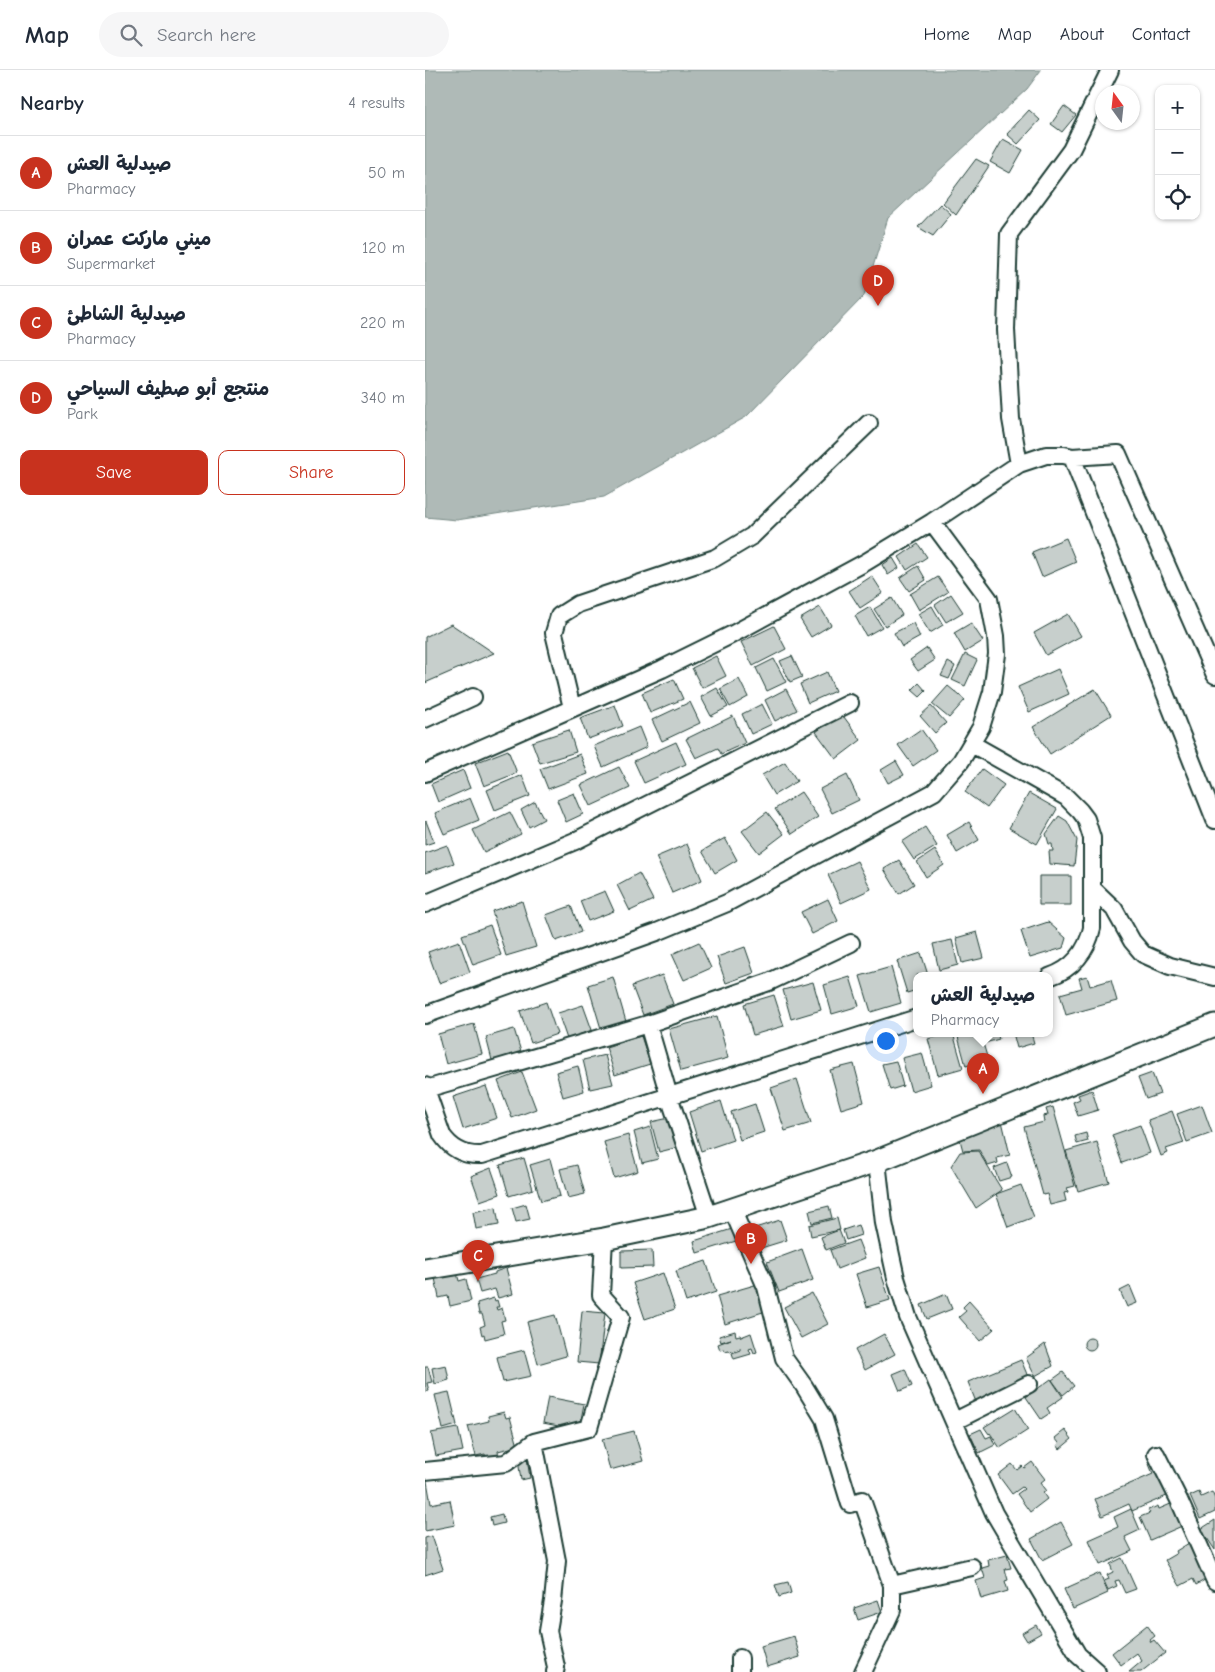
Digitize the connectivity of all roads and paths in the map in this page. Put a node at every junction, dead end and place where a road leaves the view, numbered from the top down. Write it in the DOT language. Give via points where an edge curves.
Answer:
graph roads {
  1 [pos="1110,70"];
  2 [pos="869,423"];
  3 [pos="1072,457"];
  4 [pos="1019,464"];
  5 [pos="932,522"];
  6 [pos="1215,675"];
  7 [pos="473,697"];
  8 [pos="850,702"];
  9 [pos="572,708"];
  10 [pos="425,719"];
  11 [pos="972,744"];
  12 [pos="425,773"];
  13 [pos="1215,820"];
  14 [pos="1092,888"];
  15 [pos="425,904"];
  16 [pos="851,943"];
  17 [pos="1053,975"];
  18 [pos="1215,977"];
  19 [pos="425,1016"];
  20 [pos="913,1019"];
  21 [pos="649,1024"];
  22 [pos="1214,1028"];
  23 [pos="425,1087"];
  24 [pos="669,1096"];
  25 [pos="877,1161"];
  26 [pos="732,1210"];
  27 [pos="709,1217"];
  28 [pos="604,1239"];
  29 [pos="425,1269"];
  30 [pos="1029,1384"];
  31 [pos="955,1421"];
  32 [pos="533,1442"];
  33 [pos="1156,1454"];
  34 [pos="425,1471"];
  35 [pos="972,1567"];
  36 [pos="1215,1580"];
  37 [pos="892,1585"];
  38 [pos="555,1672"];
  39 [pos="863,1672"];
  40 [pos="1097,1672"];
  1 -- 4 [label="street" via="1071,150 1009,234 1006,330 1011,419"];
  2 -- 9 [label="street" via="752,536 715,558 578,604 559,616 554,633"];
  3 -- 4 [label="street" via="1045,455"];
  3 -- 6 [label="street" via="1119,454"];
  3 -- 13 [label="street"];
  4 -- 5 [label="street"];
  5 -- 9 [label="street" via="739,631"];
  5 -- 11 [label="street" via="989,599 993,617 997,654 992,692"];
  7 -- 10 [label="street"];
  8 -- 15 [label="street" via="575,842"];
  9 -- 12 [label="street"];
  11 -- 14 [label="street" via="1058,791 1080,810 1092,838"];
  11 -- 19 [label="street" via="934,792 727,903 657,932"];
  14 -- 17 [label="street" via="1092,928 1086,947 1065,970"];
  14 -- 18 [label="street" via="1114,909 1143,954 1170,966"];
  16 -- 21 [label="street" via="769,982"];
  20 -- 24 [label="street"];
  21 -- 23 [label="street"];
  21 -- 24 [label="street"];
  22 -- 25 [label="main road"];
  23 -- 24 [label="street" via="446,1142 459,1151 474,1155"];
  24 -- 27 [label="street"];
  25 -- 26 [label="main road"];
  25 -- 31 [label="street" via="884,1223 896,1278 909,1317"];
  26 -- 27 [label="main road"];
  26 -- 37 [label="street" via="766,1287 784,1358 824,1419 850,1504 862,1500"];
  27 -- 28 [label="main road"];
  28 -- 29 [label="main road"];
  28 -- 32 [label="street" via="601,1295 621,1317 589,1428"];
  30 -- 31 [label="street"];
  31 -- 40 [label="street" via="994,1513 1078,1655"];
  32 -- 34 [label="street" via="505,1463"];
  32 -- 38 [label="street" via="557,1561 548,1631"];
  33 -- 36 [label="street"];
  35 -- 37 [label="street"];
  37 -- 39 [label="street" via="891,1610"];
}
